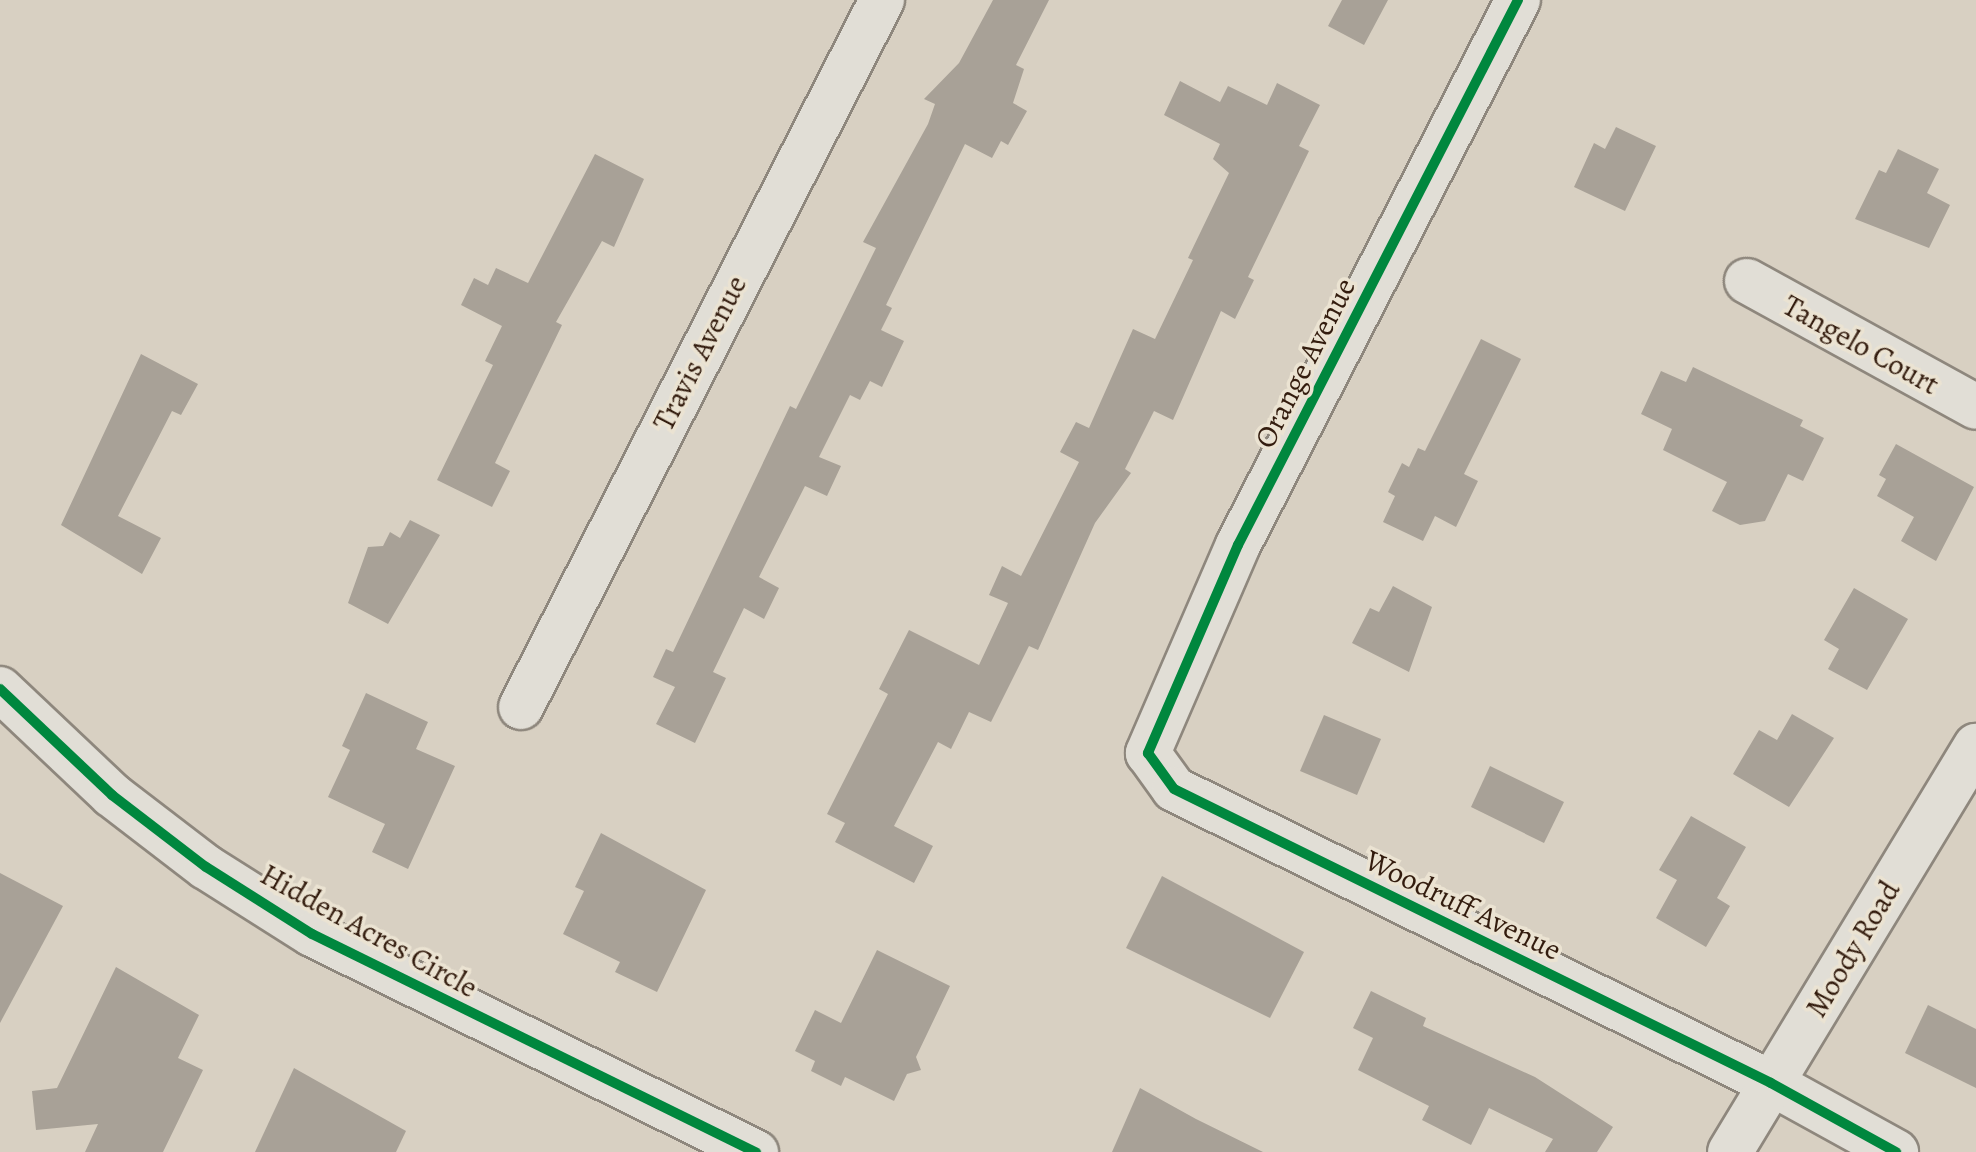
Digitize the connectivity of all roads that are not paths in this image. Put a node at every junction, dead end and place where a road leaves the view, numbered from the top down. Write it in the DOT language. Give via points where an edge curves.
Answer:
graph roads {
  1 [pos="882,0"];
  2 [pos="1518,0"];
  3 [pos="1747,281"];
  4 [pos="1976,407"];
  5 [pos="0,689"];
  6 [pos="521,707"];
  7 [pos="1976,746"];
  8 [pos="1148,753"];
  9 [pos="1771,1083"];
  10 [pos="756,1152"];
  11 [pos="1730,1152"];
  12 [pos="1896,1152"];
  1 -- 6 [label="street, Travis Avenue"];
  2 -- 8 [label="street, Orange Avenue" via="1238,545"];
  3 -- 4 [label="street, Tangelo Court"];
  5 -- 10 [label="street, Hidden Acres Circle" via="112,795 206,867 312,934"];
  7 -- 9 [label="street, Moody Road"];
  8 -- 9 [label="street, Woodruff Avenue" via="1174,789"];
  9 -- 11 [label="street, Moody Road"];
  9 -- 12 [label="street, Woodruff Avenue"];
}
